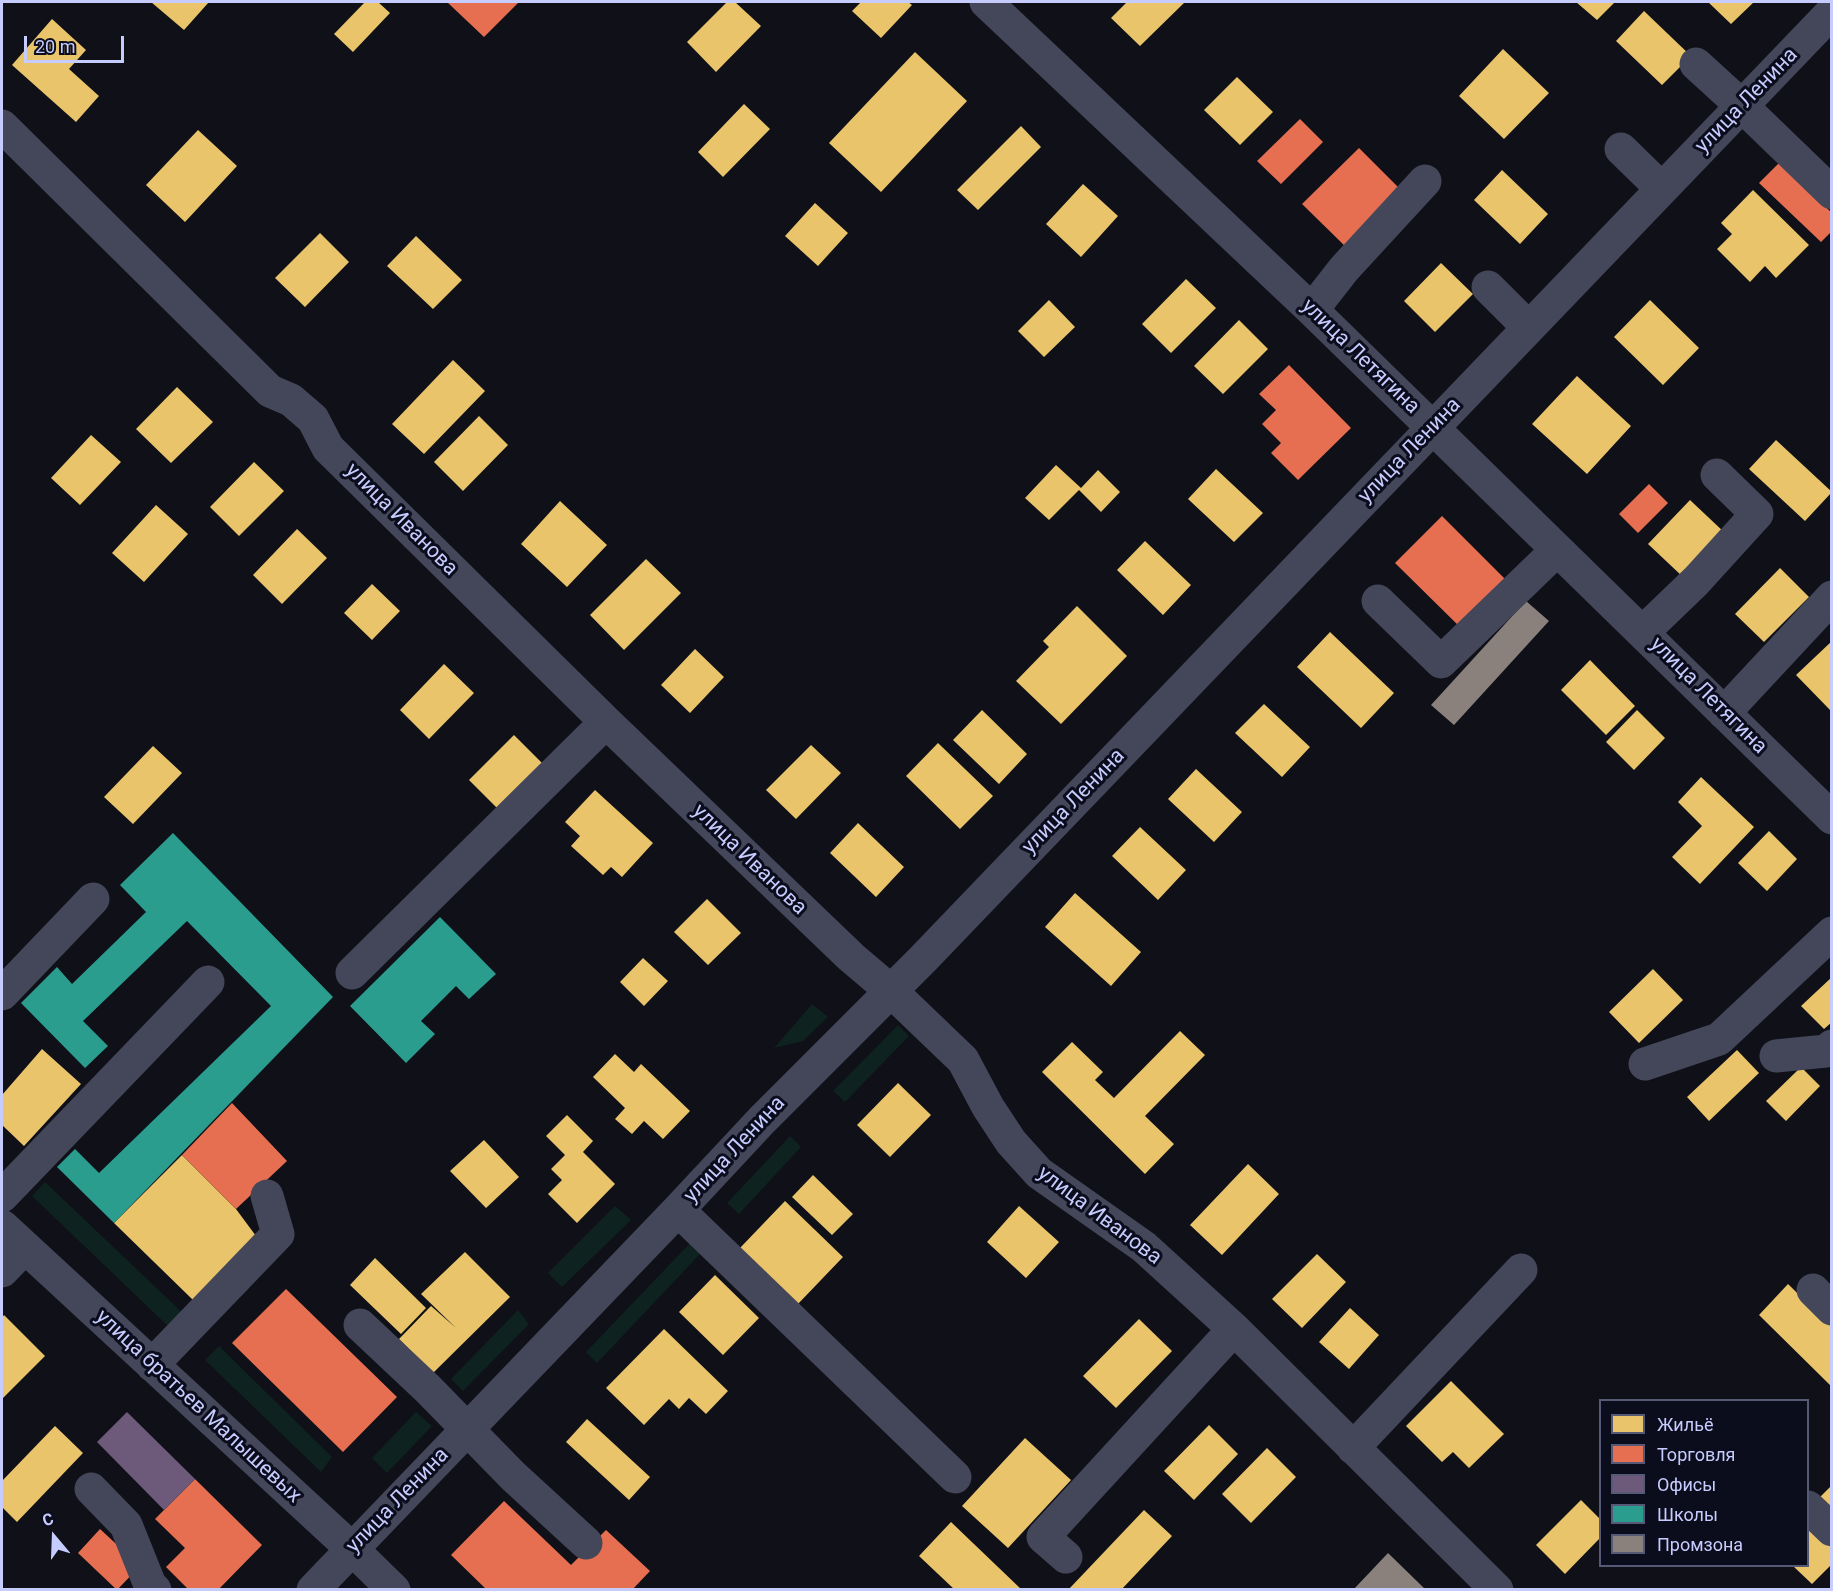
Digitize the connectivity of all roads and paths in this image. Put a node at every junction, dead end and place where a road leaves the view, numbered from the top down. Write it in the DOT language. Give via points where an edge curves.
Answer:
graph roads {
  1 [pos="986,2"];
  2 [pos="1832,12"];
  3 [pos="1696,64"];
  4 [pos="1742,106"];
  5 [pos="2,126"];
  6 [pos="1621,149"];
  7 [pos="1425,181"];
  8 [pos="1662,189"];
  9 [pos="1832,193"];
  10 [pos="1488,287"];
  11 [pos="1312,310"];
  12 [pos="1528,327"];
  13 [pos="1433,428"];
  14 [pos="1717,475"];
  15 [pos="1557,550"];
  16 [pos="1832,597"];
  17 [pos="1378,601"];
  18 [pos="1643,633"];
  19 [pos="1724,712"];
  20 [pos="606,722"];
  21 [pos="1832,818"];
  22 [pos="93,898"];
  23 [pos="1832,933"];
  24 [pos="352,973"];
  25 [pos="208,982"];
  26 [pos="891,991"];
  27 [pos="2,994"];
  28 [pos="1832,1046"];
  29 [pos="1776,1056"];
  30 [pos="1645,1064"];
  31 [pos="2,1196"];
  32 [pos="267,1196"];
  33 [pos="678,1210"];
  34 [pos="2,1226"];
  35 [pos="25,1247"];
  36 [pos="1521,1270"];
  37 [pos="2,1271"];
  38 [pos="360,1325"];
  39 [pos="1234,1329"];
  40 [pos="152,1365"];
  41 [pos="466,1429"];
  42 [pos="1353,1448"];
  43 [pos="955,1477"];
  44 [pos="91,1489"];
  45 [pos="1809,1508"];
  46 [pos="1832,1530"];
  47 [pos="586,1543"];
  48 [pos="352,1549"];
  49 [pos="1066,1557"];
  50 [pos="155,1590"];
  51 [pos="313,1590"];
  52 [pos="394,1590"];
  53 [pos="1497,1590"];
  1 -- 11 [label="street, улица Летягина"];
  2 -- 4 [label="street, улица Ленина"];
  3 -- 4 [label="street"];
  4 -- 8 [label="street, улица Ленина"];
  4 -- 9 [label="street"];
  5 -- 20 [label="street, улица Иванова" via="270,391 291,400 314,419 328,448"];
  6 -- 8 [label="street"];
  7 -- 11 [label="street" via="1344,268"];
  8 -- 12 [label="street, улица Ленина"];
  10 -- 12 [label="street"];
  11 -- 13 [label="street, улица Летягина"];
  12 -- 13 [label="street, улица Ленина"];
  13 -- 15 [label="street, улица Летягина"];
  13 -- 26 [label="street, улица Ленина"];
  14 -- 18 [label="street" via="1757,514"];
  15 -- 17 [label="street" via="1441,662"];
  15 -- 18 [label="street, улица Летягина"];
  16 -- 19 [label="street"];
  18 -- 19 [label="street, улица Летягина"];
  19 -- 21 [label="street, улица Летягина"];
  20 -- 24 [label="street"];
  20 -- 26 [label="street, улица Иванова" via="850,957"];
  22 -- 27 [label="street"];
  23 -- 30 [label="street" via="1719,1039"];
  25 -- 31 [label="street"];
  26 -- 33 [label="street, улица Ленина"];
  26 -- 39 [label="street, улица Иванова" via="963,1060 1011,1142 1039,1173 1144,1246"];
  28 -- 29 [label="street" via="1826,1051"];
  32 -- 40 [label="street" via="278,1234"];
  33 -- 41 [label="street, улица Ленина"];
  33 -- 43 [label="street"];
  34 -- 35 [label="street, улица братьев Малышевых"];
  35 -- 37 [label="street"];
  35 -- 40 [label="street, улица братьев Малышевых"];
  36 -- 42 [label="street"];
  38 -- 41 [label="street"];
  39 -- 42 [label="street, улица Иванова"];
  39 -- 49 [label="street" via="1043,1537"];
  40 -- 48 [label="street, улица братьев Малышевых"];
  41 -- 47 [label="street"];
  41 -- 48 [label="street, улица Ленина"];
  42 -- 53 [label="street, улица Иванова"];
  44 -- 50 [label="street" via="126,1525"];
  45 -- 46 [label="street"];
  48 -- 51 [label="street, улица Ленина"];
  48 -- 52 [label="street, улица братьев Малышевых"];
}
